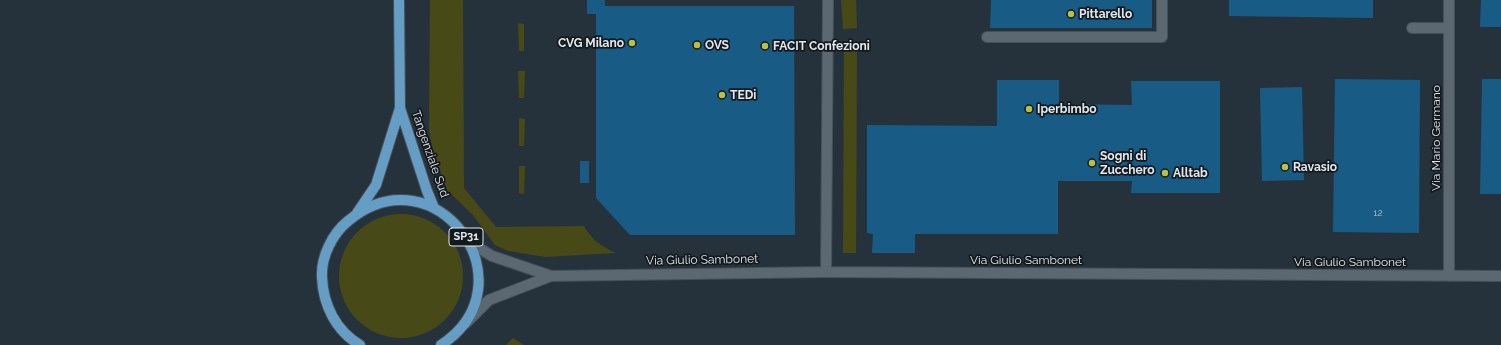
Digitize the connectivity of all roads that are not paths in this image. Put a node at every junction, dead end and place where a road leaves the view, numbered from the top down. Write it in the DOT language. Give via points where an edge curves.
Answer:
graph roads {
  1 [pos="400,0"];
  2 [pos="828,0"];
  3 [pos="1162,0"];
  4 [pos="1449,0"];
  5 [pos="1412,28"];
  6 [pos="1449,28"];
  7 [pos="987,37"];
  8 [pos="400,108"];
  9 [pos="434,208"];
  10 [pos="357,213"];
  11 [pos="469,242"];
  12 [pos="826,272"];
  13 [pos="551,276"];
  14 [pos="1449,276"];
  15 [pos="1501,276"];
  16 [pos="462,327"];
  17 [pos="360,345"];
  18 [pos="441,345"];
  1 -- 8 [label="main road, Tangenziale Sud / SP31"];
  2 -- 12 [label="street"];
  3 -- 7 [label="street" via="1162,37"];
  4 -- 6 [label="street, Via Mario Germano"];
  5 -- 6 [label="street"];
  6 -- 14 [label="street, Via Mario Germano"];
  8 -- 9 [label="main road, Tangenziale Sud / SP31"];
  8 -- 10 [label="main road, Tangenziale Sud / SP31" via="376,185"];
  9 -- 10 [label="main road, SP31" via="415,202 395,200 376,204"];
  9 -- 11 [label="main road, SP31" via="460,228"];
  10 -- 17 [label="main road, SP31" via="343,225 332,240 325,257 322,275 329,312 339,328"];
  11 -- 13 [label="street, Via Giulio Sambonet" via="492,256"];
  11 -- 16 [label="main road, SP31" via="476,258 477,294 472,311"];
  12 -- 13 [label="street, Via Giulio Sambonet"];
  12 -- 14 [label="street, Via Giulio Sambonet"];
  13 -- 16 [label="street, Via Giulio Sambonet" via="489,300"];
  14 -- 15 [label="street, Via Giulio Sambonet"];
  16 -- 18 [label="main road, SP31"];
}
